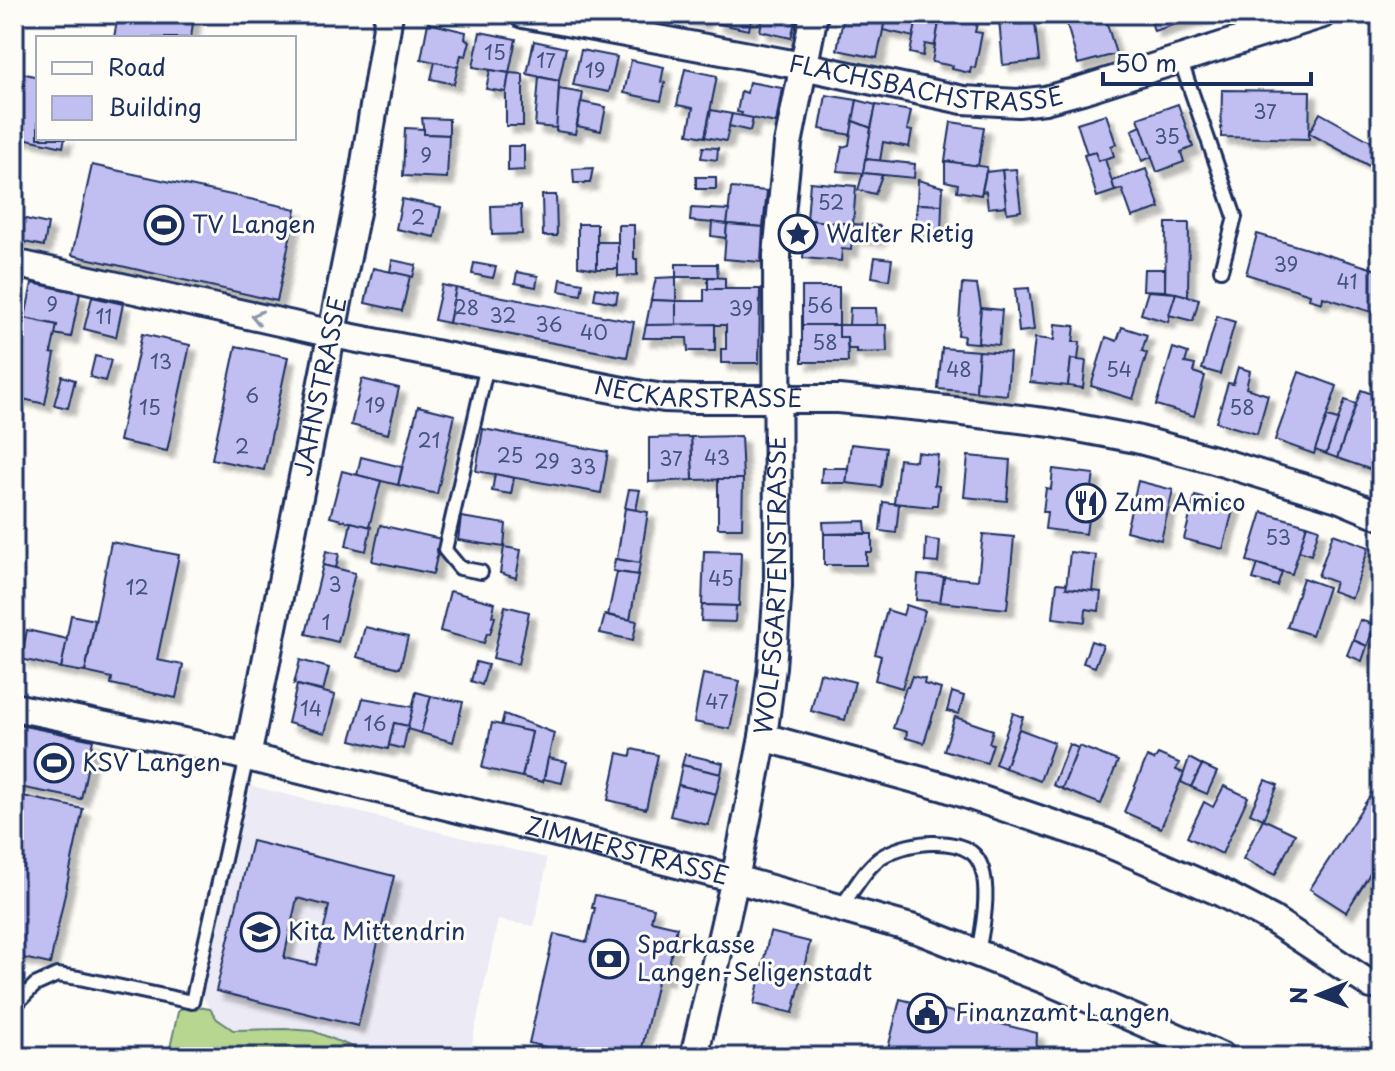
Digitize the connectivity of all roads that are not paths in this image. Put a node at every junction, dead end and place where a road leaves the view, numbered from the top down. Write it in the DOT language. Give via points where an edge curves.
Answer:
graph roads {
  1 [pos="389,14"];
  2 [pos="523,14"];
  3 [pos="814,14"];
  4 [pos="1323,14"];
  5 [pos="1180,59"];
  6 [pos="803,66"];
  7 [pos="14,263"];
  8 [pos="1221,270"];
  9 [pos="333,334"];
  10 [pos="487,365"];
  11 [pos="778,398"];
  12 [pos="1381,516"];
  13 [pos="481,572"];
  14 [pos="14,707"];
  15 [pos="763,737"];
  16 [pos="247,757"];
  17 [pos="735,879"];
  18 [pos="840,908"];
  19 [pos="978,952"];
  20 [pos="1371,985"];
  21 [pos="14,1006"];
  22 [pos="694,1057"];
  23 [pos="1222,1057"];
  1 -- 9 [label="street, JAHNSTRASSE"];
  2 -- 6 [label="street, FLACHSBACHSTRASSE"];
  3 -- 6 [label="street, WOLFSGARTENSTRASSE"];
  4 -- 5 [label="street, FLACHSBACHSTRASSE"];
  5 -- 6 [label="street, FLACHSBACHSTRASSE" via="1082,90 1018,103 963,100"];
  5 -- 8 [label="lane" via="1235,217"];
  6 -- 11 [label="street, WOLFSGARTENSTRASSE" via="788,144 777,255"];
  9 -- 7 [label="street, NECKARSTRASSE, one-way"];
  9 -- 10 [label="street, NECKARSTRASSE"];
  9 -- 16 [label="street, JAHNSTRASSE"];
  10 -- 11 [label="street, NECKARSTRASSE" via="664,398"];
  10 -- 13 [label="lane" via="445,550 460,568"];
  11 -- 12 [label="street, NECKARSTRASSE" via="922,407 1122,436 1338,498"];
  11 -- 15 [label="street, WOLFSGARTENSTRASSE" via="778,586"];
  14 -- 16 [label="street, ZIMMERSTRASSE"];
  15 -- 17 [label="street, WOLFSGARTENSTRASSE"];
  15 -- 20 [label="street" via="944,787 1103,841 1273,920"];
  16 -- 17 [label="street, ZIMMERSTRASSE"];
  16 -- 21 [label="lane" via="192,1002 57,975 35,985"];
  17 -- 18 [label="street, ZIMMERSTRASSE"];
  17 -- 22 [label="street, WOLFSGARTENSTRASSE"];
  18 -- 19 [label="street, ZIMMERSTRASSE"];
  18 -- 19 [label="lane" via="881,857 916,845 959,846 973,853 983,877 985,918"];
  19 -- 23 [label="street, ZIMMERSTRASSE"];
}
